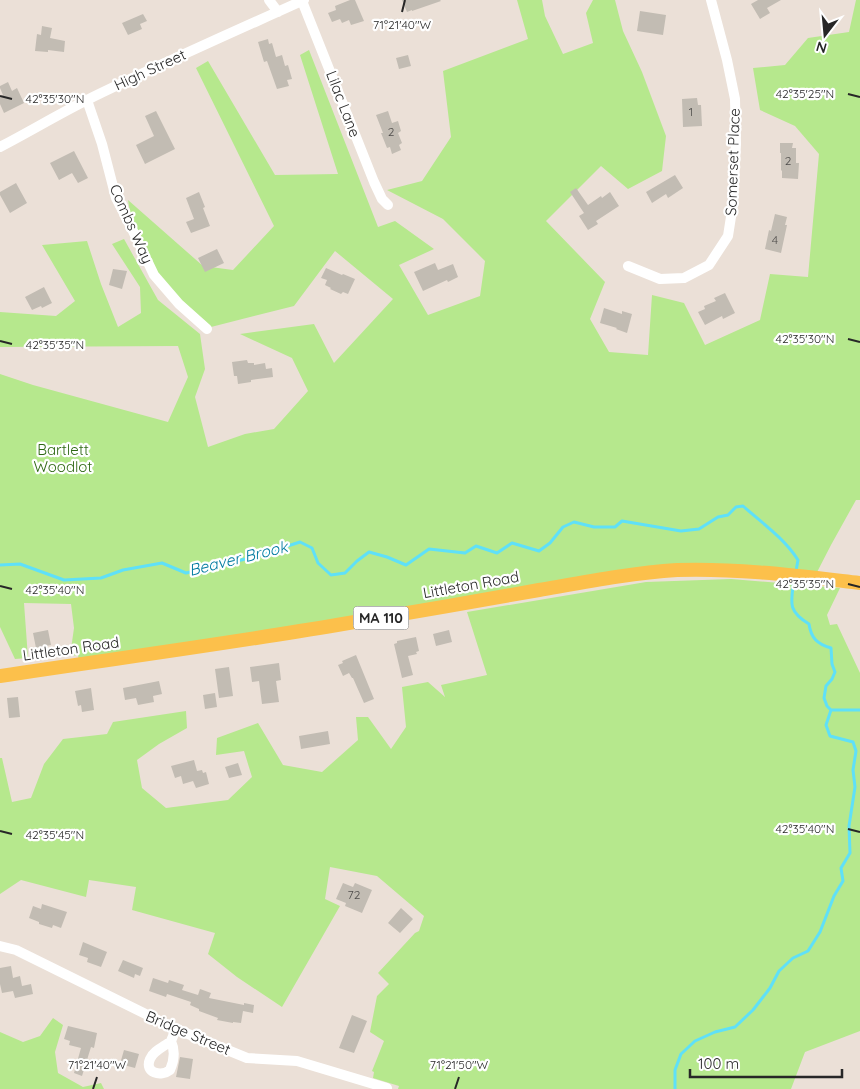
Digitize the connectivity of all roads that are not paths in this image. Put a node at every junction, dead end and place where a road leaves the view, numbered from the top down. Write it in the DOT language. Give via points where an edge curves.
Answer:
graph roads {
  1 [pos="269,0"];
  2 [pos="303,0"];
  3 [pos="710,0"];
  4 [pos="278,12"];
  5 [pos="87,100"];
  6 [pos="0,147"];
  7 [pos="388,205"];
  8 [pos="628,266"];
  9 [pos="207,328"];
  10 [pos="860,583"];
  11 [pos="0,676"];
  12 [pos="0,946"];
  13 [pos="176,1029"];
  14 [pos="172,1041"];
  15 [pos="387,1088"];
  1 -- 4 [label="street"];
  2 -- 4 [label="street, High Street"];
  2 -- 7 [label="street, Lilac Lane" via="374,182"];
  3 -- 8 [label="street, Somerset Place" via="735,99 733,204 728,236 709,265 684,278 660,280"];
  4 -- 5 [label="street, High Street"];
  5 -- 6 [label="street, High Street"];
  5 -- 9 [label="street, Combs Way" via="116,198 154,275 179,304"];
  10 -- 11 [label="main road, Littleton Road / MA 110" via="763,572 704,570 638,574 336,626"];
  12 -- 13 [label="street, Bridge Street" via="16,950"];
  13 -- 14 [label="street"];
  13 -- 15 [label="street, Bridge Street" via="248,1058 297,1061"];
}
